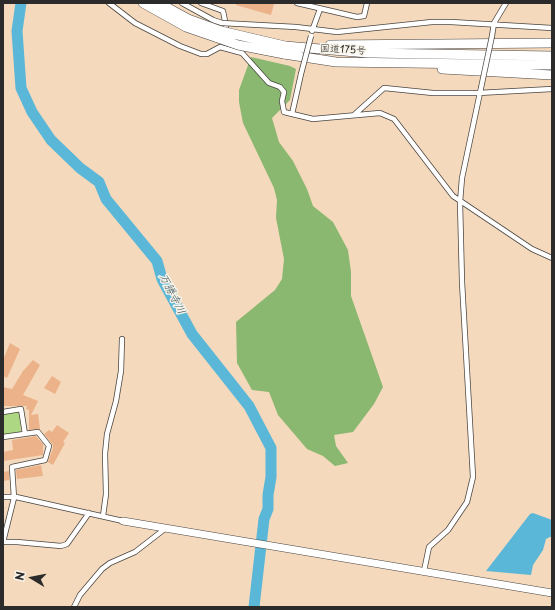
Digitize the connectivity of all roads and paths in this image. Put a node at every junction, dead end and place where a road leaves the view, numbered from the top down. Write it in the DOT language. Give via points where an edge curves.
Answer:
graph roads {
  1 [pos="109,3"];
  2 [pos="143,3"];
  3 [pos="159,3"];
  4 [pos="182,3"];
  5 [pos="201,3"];
  6 [pos="219,3"];
  7 [pos="233,3"];
  8 [pos="297,3"];
  9 [pos="367,3"];
  10 [pos="506,3"];
  11 [pos="320,9"];
  12 [pos="494,24"];
  13 [pos="552,28"];
  14 [pos="313,29"];
  15 [pos="220,34"];
  16 [pos="552,43"];
  17 [pos="298,48"];
  18 [pos="284,50"];
  19 [pos="552,56"];
  20 [pos="315,59"];
  21 [pos="552,65"];
  22 [pos="552,75"];
  23 [pos="552,89"];
  24 [pos="478,93"];
  25 [pos="292,114"];
  26 [pos="354,114"];
  27 [pos="460,202"];
  28 [pos="552,258"];
  29 [pos="122,339"];
  30 [pos="3,412"];
  31 [pos="25,434"];
  32 [pos="3,438"];
  33 [pos="3,497"];
  34 [pos="14,498"];
  35 [pos="89,513"];
  36 [pos="102,516"];
  37 [pos="123,521"];
  38 [pos="166,528"];
  39 [pos="424,571"];
  40 [pos="552,593"];
  41 [pos="74,607"];
  1 -- 15 [label="street" via="135,23 201,54 207,54"];
  2 -- 15 [label="highway, 国道175号" via="186,27"];
  3 -- 15 [label="highway, 国道175号"];
  4 -- 15 [label="street" via="213,20"];
  5 -- 15 [label="street" via="223,11 226,26"];
  6 -- 7 [label="path"];
  8 -- 11 [label="street"];
  9 -- 11 [label="street" via="364,16 357,17"];
  10 -- 12 [label="street"];
  11 -- 14 [label="street"];
  12 -- 13 [label="street"];
  12 -- 14 [label="street" via="432,22 337,32"];
  12 -- 24 [label="street, bridge"];
  14 -- 15 [label="street, bridge" via="296,27"];
  14 -- 25 [label="street, bridge"];
  15 -- 18 [label="highway, 国道175号, bridge" via="238,45"];
  15 -- 25 [label="street" via="242,53 269,83 280,87 284,92 284,112"];
  16 -- 17 [label="highway" via="400,43"];
  17 -- 18 [label="highway, 国道175号"];
  17 -- 19 [label="highway, 国道175号" via="368,53"];
  18 -- 20 [label="highway, 国道175号"];
  20 -- 21 [label="highway, 国道175号" via="336,62"];
  20 -- 22 [label="highway" via="340,66"];
  23 -- 24 [label="street"];
  24 -- 26 [label="street" via="433,93 384,88"];
  24 -- 27 [label="street"];
  25 -- 26 [label="street" via="313,119"];
  26 -- 27 [label="street" via="380,113 394,119"];
  27 -- 28 [label="street" via="532,249"];
  27 -- 39 [label="street" via="473,478 467,502 448,530 429,547"];
  29 -- 36 [label="street" via="121,371 107,434 106,494"];
  30 -- 31 [label="street" via="21,409"];
  31 -- 32 [label="street"];
  31 -- 34 [label="street" via="38,432 49,446 45,460 12,467"];
  33 -- 34 [label="street"];
  34 -- 35 [label="street"];
  34 -- 35 [label="street" via="3,542 61,546 67,544"];
  35 -- 36 [label="street"];
  36 -- 37 [label="street"];
  37 -- 38 [label="street"];
  38 -- 39 [label="street"];
  38 -- 41 [label="street" via="135,552 102,569 80,595"];
  39 -- 40 [label="street"];
}
